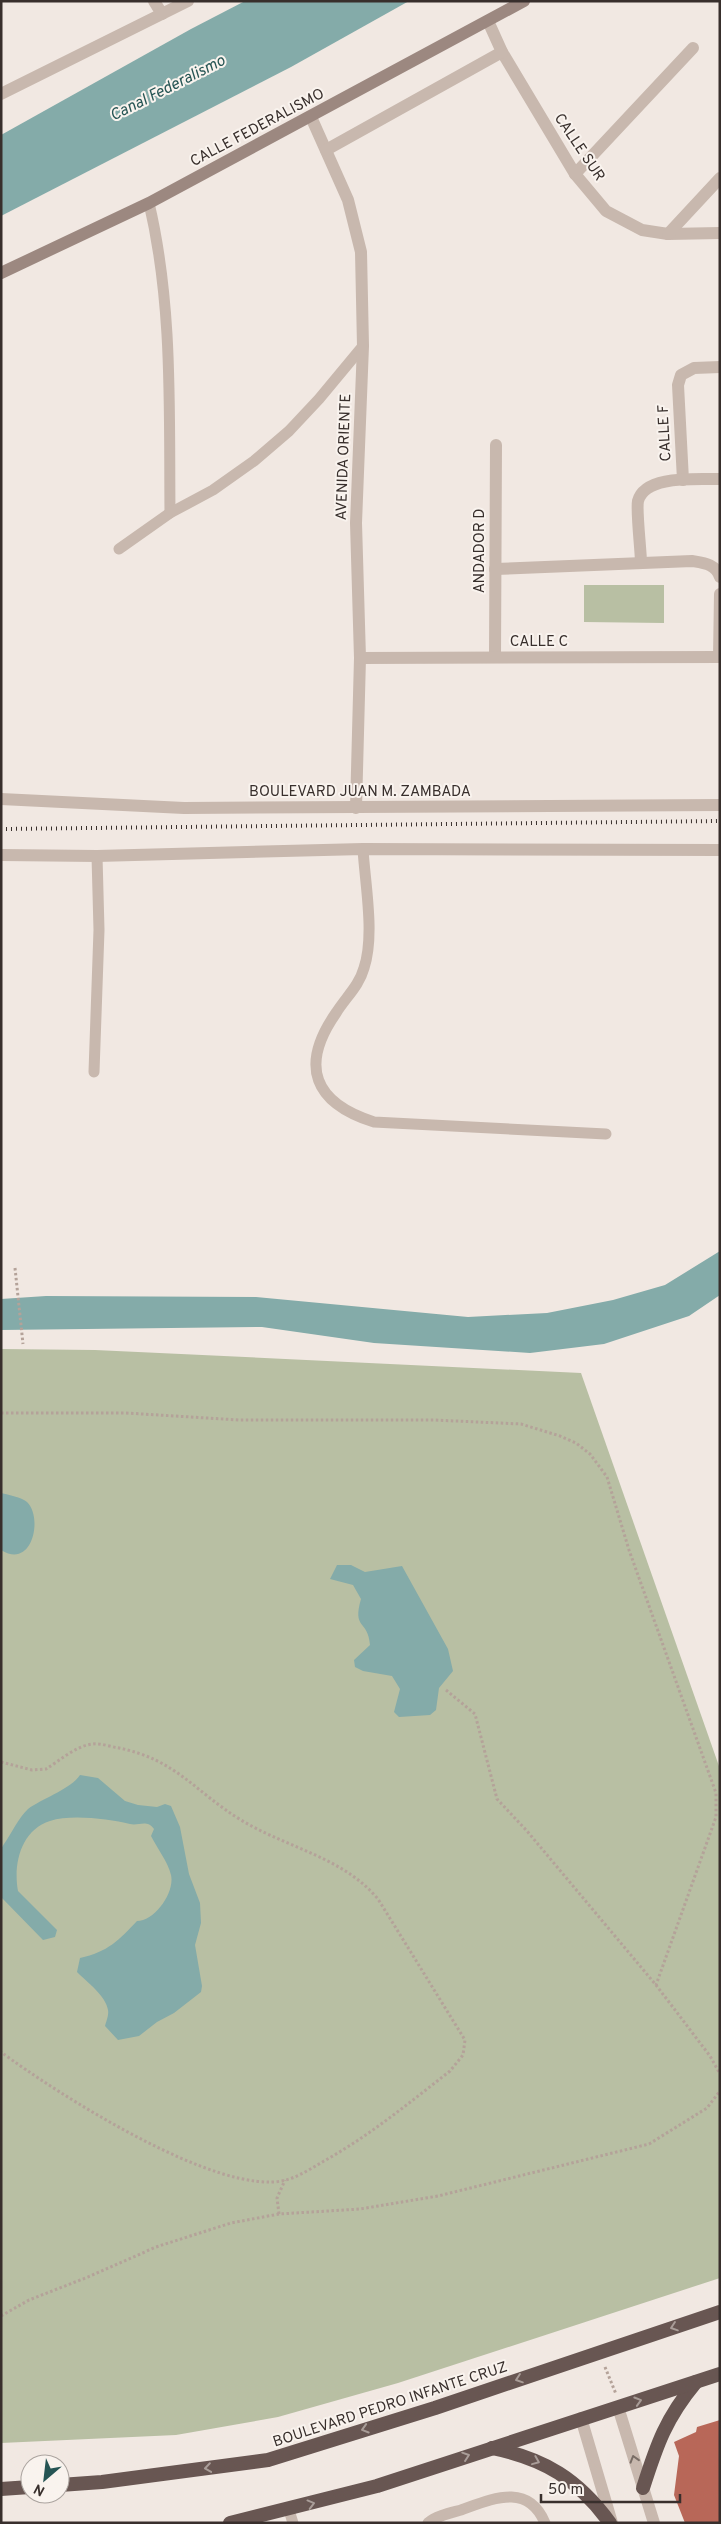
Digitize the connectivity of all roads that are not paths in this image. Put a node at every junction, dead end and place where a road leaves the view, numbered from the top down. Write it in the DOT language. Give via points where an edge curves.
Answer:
graph roads {
  1 [pos="154,1"];
  2 [pos="188,1"];
  3 [pos="524,1"];
  4 [pos="162,14"];
  5 [pos="488,21"];
  6 [pos="693,48"];
  7 [pos="502,52"];
  8 [pos="1,94"];
  9 [pos="311,117"];
  10 [pos="326,150"];
  11 [pos="576,174"];
  12 [pos="720,178"];
  13 [pos="149,203"];
  14 [pos="720,233"];
  15 [pos="668,234"];
  16 [pos="1,273"];
  17 [pos="363,346"];
  18 [pos="720,367"];
  19 [pos="496,445"];
  20 [pos="683,480"];
  21 [pos="720,480"];
  22 [pos="170,513"];
  23 [pos="119,549"];
  24 [pos="641,563"];
  25 [pos="495,568"];
  26 [pos="718,572"];
  27 [pos="720,594"];
  28 [pos="495,657"];
  29 [pos="719,657"];
  30 [pos="360,658"];
  31 [pos="1,799"];
  32 [pos="720,804"];
  33 [pos="356,808"];
  34 [pos="363,850"];
  35 [pos="720,850"];
  36 [pos="1,854"];
  37 [pos="97,856"];
  38 [pos="94,1072"];
  39 [pos="606,1134"];
  40 [pos="720,2312"];
  41 [pos="720,2374"];
  42 [pos="697,2381"];
  43 [pos="619,2406"];
  44 [pos="580,2418"];
  45 [pos="489,2448"];
  46 [pos="70,2484"];
  47 [pos="20,2488"];
  48 [pos="643,2488"];
  49 [pos="1,2489"];
  50 [pos="291,2516"];
  51 [pos="230,2523"];
  52 [pos="428,2523"];
  53 [pos="545,2523"];
  54 [pos="611,2523"];
  55 [pos="654,2523"];
  1 -- 4 [label="street"];
  2 -- 4 [label="street"];
  3 -- 5 [label="main road, CALLE FEDERALISMO"];
  4 -- 8 [label="street"];
  5 -- 7 [label="street, CALLE SUR"];
  5 -- 9 [label="main road, CALLE FEDERALISMO"];
  6 -- 11 [label="street"];
  7 -- 10 [label="street"];
  7 -- 11 [label="street, CALLE SUR"];
  9 -- 10 [label="street, AVENIDA ORIENTE"];
  9 -- 13 [label="main road, CALLE FEDERALISMO"];
  10 -- 17 [label="street, AVENIDA ORIENTE" via="356,223 361,252"];
  11 -- 15 [label="street, CALLE SUR" via="606,211 642,230"];
  12 -- 15 [label="street"];
  13 -- 16 [label="main road, CALLE FEDERALISMO"];
  13 -- 22 [label="lane" via="164,280 169,350"];
  14 -- 15 [label="street, CALLE SUR"];
  17 -- 22 [label="lane" via="289,431 213,490"];
  17 -- 30 [label="street, AVENIDA ORIENTE" via="356,523"];
  18 -- 20 [label="street, CALLE F" via="694,368 681,375 678,385"];
  19 -- 25 [label="street, ANDADOR D"];
  20 -- 21 [label="street"];
  20 -- 24 [label="street" via="654,484 638,501"];
  22 -- 23 [label="lane"];
  24 -- 25 [label="street"];
  24 -- 26 [label="street" via="692,561 706,563"];
  25 -- 28 [label="street, ANDADOR D"];
  27 -- 29 [label="street"];
  28 -- 29 [label="street, CALLE C"];
  28 -- 30 [label="street, CALLE C"];
  30 -- 33 [label="street, AVENIDA ORIENTE"];
  31 -- 33 [label="street, BOULEVARD JUAN M. ZAMBADA" via="147,807"];
  32 -- 33 [label="street, BOULEVARD JUAN M. ZAMBADA"];
  34 -- 35 [label="street"];
  34 -- 37 [label="street"];
  34 -- 39 [label="lane" via="368,938 365,966 358,983 326,1029 316,1054 317,1072 324,1092 351,1115 374,1122"];
  36 -- 37 [label="street"];
  37 -- 38 [label="lane" via="99,930"];
  40 -- 46 [label="highway, BOULEVARD PEDRO INFANTE CRUZ, one-way" via="436,2408 268,2460"];
  41 -- 42 [label="highway"];
  43 -- 42 [label="highway, one-way"];
  42 -- 48 [label="highway" via="676,2406 666,2425"];
  43 -- 44 [label="highway"];
  48 -- 43 [label="street, one-way"];
  44 -- 45 [label="highway"];
  44 -- 54 [label="street"];
  50 -- 45 [label="highway, one-way"];
  45 -- 54 [label="highway, one-way" via="519,2454 547,2465 573,2481"];
  47 -- 49 [label="highway"];
  48 -- 55 [label="street"];
  50 -- 51 [label="highway"];
  52 -- 53 [label="lane" via="498,2497 518,2497 533,2504"];
}
